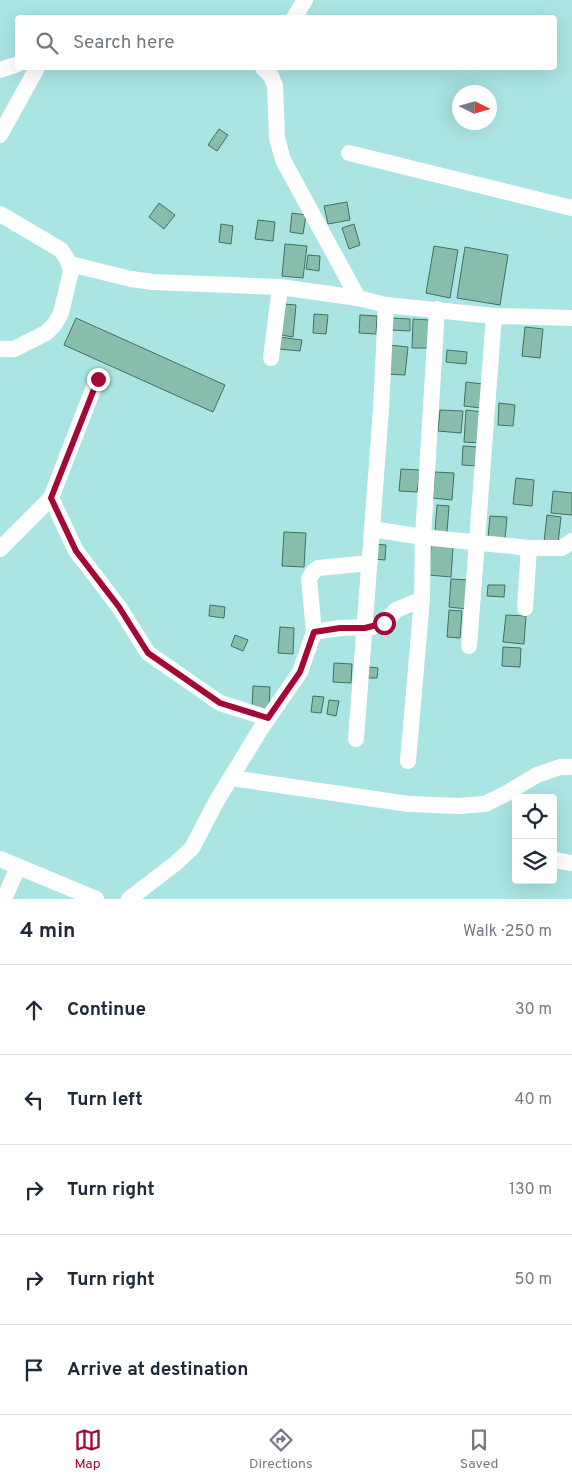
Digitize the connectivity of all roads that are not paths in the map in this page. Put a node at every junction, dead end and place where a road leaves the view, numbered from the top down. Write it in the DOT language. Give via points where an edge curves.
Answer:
graph roads {
  1 [pos="305,0"];
  2 [pos="296,15"];
  3 [pos="15,65"];
  4 [pos="0,70"];
  5 [pos="36,70"];
  6 [pos="265,70"];
  7 [pos="0,135"];
  8 [pos="349,153"];
  9 [pos="572,208"];
  10 [pos="0,214"];
  11 [pos="70,264"];
  12 [pos="280,287"];
  13 [pos="358,298"];
  14 [pos="386,305"];
  15 [pos="436,309"];
  16 [pos="494,316"];
  17 [pos="572,318"];
  18 [pos="0,349"];
  19 [pos="271,358"];
  20 [pos="98,379"];
  21 [pos="51,498"];
  22 [pos="372,529"];
  23 [pos="423,537"];
  24 [pos="572,541"];
  25 [pos="477,544"];
  26 [pos="529,548"];
  27 [pos="0,549"];
  28 [pos="370,563"];
  29 [pos="422,599"];
  30 [pos="526,608"];
  31 [pos="365,628"];
  32 [pos="314,632"];
  33 [pos="469,646"];
  34 [pos="268,718"];
  35 [pos="356,739"];
  36 [pos="408,761"];
  37 [pos="572,767"];
  38 [pos="231,778"];
  39 [pos="0,859"];
  40 [pos="557,860"];
  41 [pos="572,863"];
  42 [pos="18,867"];
  43 [pos="4,899"];
  44 [pos="96,899"];
  45 [pos="129,899"];
  1 -- 2 [label="street"];
  3 -- 4 [label="street"];
  5 -- 7 [label="street"];
  6 -- 13 [label="street" via="275,86 277,138 283,160"];
  8 -- 9 [label="street"];
  10 -- 11 [label="street" via="61,250"];
  11 -- 12 [label="street" via="153,282"];
  11 -- 18 [label="street" via="61,313 55,324 46,333 14,349"];
  12 -- 13 [label="street"];
  12 -- 19 [label="street"];
  13 -- 14 [label="street"];
  14 -- 15 [label="street"];
  14 -- 22 [label="street" via="382,410"];
  15 -- 16 [label="street"];
  15 -- 23 [label="street"];
  16 -- 17 [label="street"];
  16 -- 25 [label="street"];
  20 -- 21 [label="street"];
  21 -- 27 [label="street"];
  21 -- 34 [label="street" via="76,551 119,607 148,653 220,703"];
  22 -- 23 [label="street"];
  22 -- 28 [label="street"];
  23 -- 25 [label="street"];
  23 -- 29 [label="street"];
  24 -- 26 [label="street" via="562,548"];
  25 -- 26 [label="street"];
  25 -- 33 [label="street"];
  26 -- 30 [label="street"];
  28 -- 31 [label="street"];
  28 -- 32 [label="street" via="318,568 313,572 309,579"];
  29 -- 31 [label="street" via="396,610 384,623"];
  29 -- 36 [label="street"];
  31 -- 32 [label="street"];
  31 -- 35 [label="street"];
  32 -- 34 [label="street" via="300,672"];
  34 -- 38 [label="street"];
  37 -- 38 [label="street" via="537,774 485,804 458,806 410,804"];
  38 -- 45 [label="street" via="192,848"];
  39 -- 42 [label="street"];
  40 -- 41 [label="street"];
  42 -- 43 [label="street"];
  42 -- 44 [label="street"];
}
